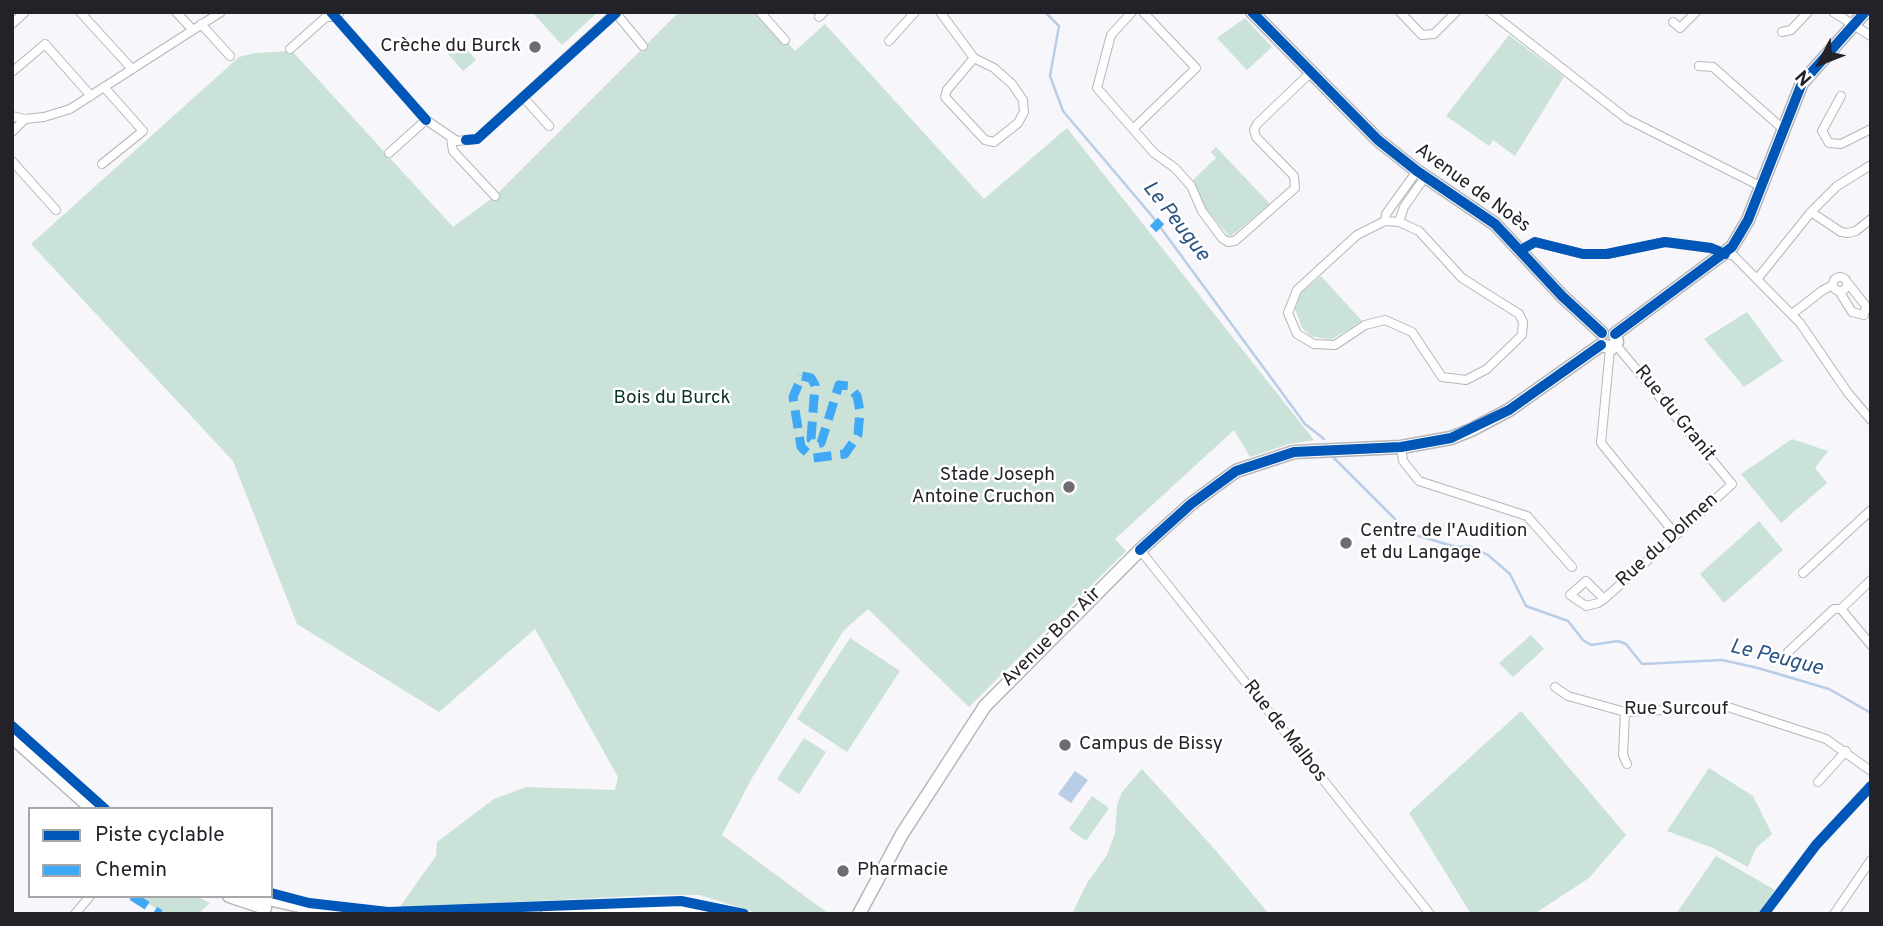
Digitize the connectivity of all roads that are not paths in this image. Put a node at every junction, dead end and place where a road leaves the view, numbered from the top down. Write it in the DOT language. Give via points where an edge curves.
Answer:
graph roads {
  1 [pos="25,12"];
  2 [pos="80,12"];
  3 [pos="176,12"];
  4 [pos="221,12"];
  5 [pos="616,12"];
  6 [pos="760,12"];
  7 [pos="915,12"];
  8 [pos="940,12"];
  9 [pos="1132,12"];
  10 [pos="1143,12"];
  11 [pos="1252,12"];
  12 [pos="1400,12"];
  13 [pos="1456,12"];
  14 [pos="1490,12"];
  15 [pos="1696,12"];
  16 [pos="1808,12"];
  17 [pos="1833,12"];
  18 [pos="1865,12"];
  19 [pos="335,14"];
  20 [pos="1673,22"];
  21 [pos="12,24"];
  22 [pos="201,24"];
  23 [pos="1853,25"];
  24 [pos="192,29"];
  25 [pos="1782,32"];
  26 [pos="1871,36"];
  27 [pos="785,40"];
  28 [pos="889,41"];
  29 [pos="643,46"];
  30 [pos="290,49"];
  31 [pos="230,56"];
  32 [pos="974,58"];
  33 [pos="1699,66"];
  34 [pos="132,69"];
  35 [pos="12,72"];
  36 [pos="1310,73"];
  37 [pos="104,87"];
  38 [pos="91,96"];
  39 [pos="1842,96"];
  40 [pos="523,97"];
  41 [pos="12,116"];
  42 [pos="25,119"];
  43 [pos="426,120"];
  44 [pos="549,126"];
  45 [pos="1133,129"];
  46 [pos="1783,129"];
  47 [pos="1871,129"];
  48 [pos="12,132"];
  49 [pos="451,138"];
  50 [pos="389,153"];
  51 [pos="12,161"];
  52 [pos="102,164"];
  53 [pos="1871,165"];
  54 [pos="1421,174"];
  55 [pos="1762,187"];
  56 [pos="495,196"];
  57 [pos="56,210"];
  58 [pos="1811,212"];
  59 [pos="1871,219"];
  60 [pos="1385,221"];
  61 [pos="1399,222"];
  62 [pos="1521,250"];
  63 [pos="1726,254"];
  64 [pos="1758,278"];
  65 [pos="1836,288"];
  66 [pos="1792,314"];
  67 [pos="1609,341"];
  68 [pos="1871,420"];
  69 [pos="1401,447"];
  70 [pos="1732,484"];
  71 [pos="1871,510"];
  72 [pos="1676,535"];
  73 [pos="1140,550"];
  74 [pos="1572,567"];
  75 [pos="1803,573"];
  76 [pos="1871,580"];
  77 [pos="1604,599"];
  78 [pos="1841,609"];
  79 [pos="1871,645"];
  80 [pos="1787,652"];
  81 [pos="1555,687"];
  82 [pos="1625,712"];
  83 [pos="12,737"];
  84 [pos="12,747"];
  85 [pos="1846,751"];
  86 [pos="1627,764"];
  87 [pos="1871,771"];
  88 [pos="1818,782"];
  89 [pos="1871,786"];
  90 [pos="79,807"];
  91 [pos="90,807"];
  92 [pos="1871,860"];
  93 [pos="88,898"];
  94 [pos="236,898"];
  95 [pos="265,898"];
  96 [pos="75,914"];
  97 [pos="288,914"];
  98 [pos="335,914"];
  99 [pos="547,914"];
  100 [pos="716,914"];
  101 [pos="859,914"];
  102 [pos="1430,914"];
  103 [pos="1764,914"];
  104 [pos="1834,914"];
  1 -- 21 [label="street"];
  2 -- 34 [label="street"];
  3 -- 24 [label="street"];
  4 -- 22 [label="street"];
  5 -- 29 [label="street"];
  5 -- 40 [label="street"];
  6 -- 27 [label="street"];
  7 -- 28 [label="street"];
  8 -- 32 [label="street"];
  9 -- 45 [label="street" via="1111,35 1097,88"];
  10 -- 45 [label="street" via="1196,68"];
  11 -- 36 [label="main road, Avenue de Noès"];
  12 -- 13 [label="street" via="1422,35 1434,34"];
  14 -- 55 [label="street" via="1627,119"];
  15 -- 20 [label="street" via="1680,28"];
  16 -- 25 [label="street" via="1791,30"];
  17 -- 23 [label="street"];
  18 -- 23 [label="main road, Avenue Bon Air"];
  19 -- 30 [label="street"];
  19 -- 43 [label="street"];
  22 -- 24 [label="street"];
  22 -- 31 [label="street"];
  23 -- 26 [label="street"];
  23 -- 46 [label="main road, Avenue Bon Air" via="1802,83"];
  24 -- 34 [label="street"];
  32 -- 32 [label="street" via="994,68 1023,100 1024,112 1018,122 994,142 985,140 946,97"];
  33 -- 46 [label="street" via="1713,68"];
  34 -- 37 [label="street"];
  35 -- 38 [label="street" via="45,44"];
  36 -- 45 [label="street" via="1254,130 1294,176 1295,187 1236,241 1222,239 1191,186"];
  36 -- 54 [label="main road, Avenue de Noès" via="1378,141"];
  37 -- 38 [label="street"];
  37 -- 52 [label="street" via="143,131"];
  38 -- 42 [label="street" via="58,114"];
  39 -- 47 [label="street" via="1822,131 1829,143 1841,144"];
  40 -- 44 [label="street"];
  40 -- 49 [label="street" via="477,139"];
  41 -- 42 [label="street"];
  42 -- 48 [label="street"];
  43 -- 49 [label="street"];
  43 -- 50 [label="street"];
  46 -- 55 [label="main road, Avenue Bon Air"];
  49 -- 56 [label="street" via="453,151"];
  51 -- 57 [label="street"];
  53 -- 58 [label="street" via="1837,186"];
  54 -- 60 [label="street"];
  54 -- 61 [label="street"];
  54 -- 62 [label="main road, Avenue de Noès" via="1495,224"];
  55 -- 63 [label="main road, Avenue Bon Air" via="1745,227"];
  58 -- 59 [label="street" via="1841,232 1856,232"];
  58 -- 64 [label="street"];
  60 -- 61 [label="street"];
  60 -- 61 [label="street" via="1357,235 1297,290 1288,313 1297,334 1304,341 1335,345 1365,325 1396,322 1412,332 1442,377 1458,381 1476,376 1517,343 1522,322 1512,308 1462,278 1419,230"];
  62 -- 63 [label="street, Avenue de Noès" via="1535,242 1583,254 1607,254 1665,242"];
  62 -- 67 [label="main road"];
  63 -- 64 [label="street, Avenue de Noès"];
  63 -- 67 [label="main road, Avenue Bon Air"];
  64 -- 66 [label="street, Avenue de Noès"];
  65 -- 65 [label="street" via="1852,312 1864,315 1866,306 1847,282 1845,289"];
  65 -- 66 [label="street" via="1823,289"];
  66 -- 68 [label="street, Avenue de Noès"];
  67 -- 69 [label="main road, Avenue Bon Air" via="1485,424 1451,438"];
  67 -- 70 [label="street, Rue du Granit"];
  67 -- 72 [label="street" via="1601,443"];
  69 -- 73 [label="main road, Avenue Bon Air" via="1294,452 1236,471"];
  69 -- 74 [label="street" via="1403,461 1419,481 1527,516"];
  70 -- 72 [label="street, Rue du Dolmen"];
  71 -- 75 [label="street"];
  72 -- 77 [label="street, Rue du Dolmen"];
  73 -- 101 [label="main road, Avenue Bon Air" via="976,716 902,834"];
  73 -- 102 [label="street, Rue de Malbos"];
  76 -- 78 [label="street"];
  78 -- 79 [label="street"];
  78 -- 80 [label="street" via="1834,609"];
  81 -- 82 [label="street, Rue Surcouf" via="1568,696"];
  82 -- 85 [label="street, Rue Surcouf" via="1728,707 1826,739"];
  82 -- 86 [label="street" via="1623,755"];
  83 -- 91 [label="main road"];
  84 -- 90 [label="main road"];
  85 -- 87 [label="street, Rue Surcouf"];
  85 -- 88 [label="street"];
  89 -- 103 [label="street" via="1816,845"];
  92 -- 104 [label="street"];
  93 -- 96 [label="street"];
  94 -- 97 [label="main road"];
  95 -- 98 [label="main road"];
  99 -- 100 [label="main road" via="653,908"];
}
